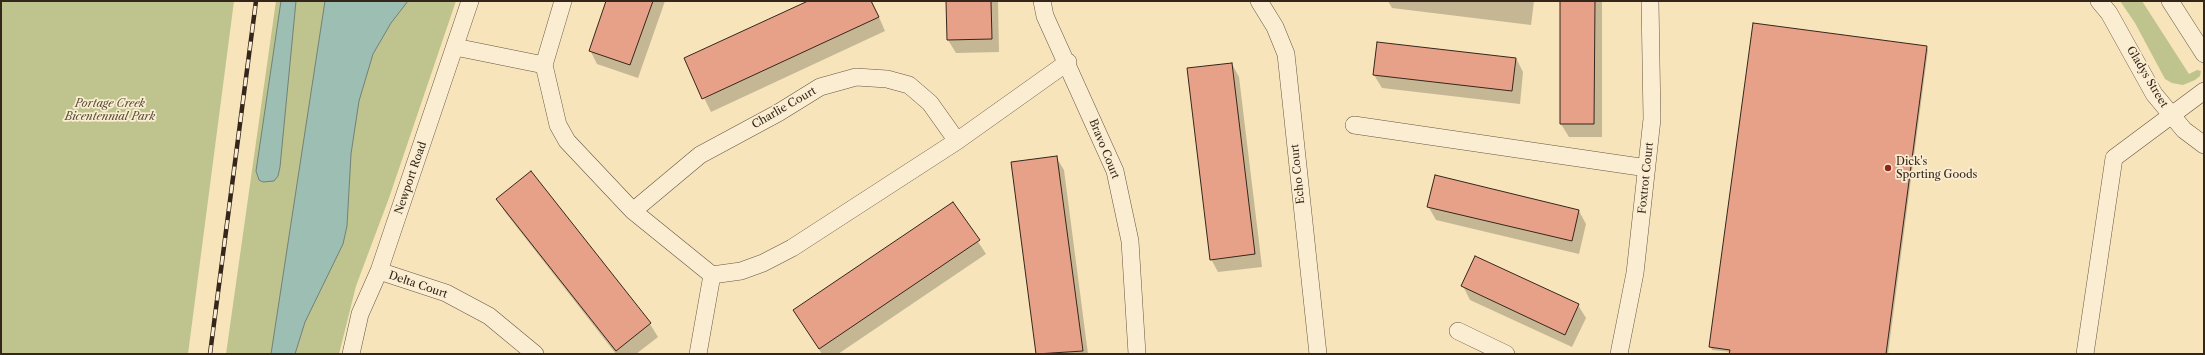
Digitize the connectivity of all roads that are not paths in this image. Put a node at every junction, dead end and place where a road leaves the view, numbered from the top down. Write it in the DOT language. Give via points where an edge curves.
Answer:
graph roads {
  1 [pos="470,1"];
  2 [pos="563,1"];
  3 [pos="1042,1"];
  4 [pos="1259,1"];
  5 [pos="1650,1"];
  6 [pos="2099,1"];
  7 [pos="2170,1"];
  8 [pos="455,47"];
  9 [pos="2204,54"];
  10 [pos="1068,62"];
  11 [pos="544,65"];
  12 [pos="2204,91"];
  13 [pos="2171,116"];
  14 [pos="1354,126"];
  15 [pos="957,141"];
  16 [pos="2204,145"];
  17 [pos="1647,168"];
  18 [pos="633,212"];
  19 [pos="379,271"];
  20 [pos="712,276"];
  21 [pos="1458,331"];
  22 [pos="351,354"];
  23 [pos="535,354"];
  24 [pos="698,354"];
  25 [pos="1137,354"];
  26 [pos="1318,354"];
  27 [pos="1506,354"];
  28 [pos="1619,354"];
  29 [pos="2085,354"];
  1 -- 8 [label="street, Newport Road"];
  2 -- 11 [label="street"];
  3 -- 10 [label="street, Bravo Court" via="1045,16"];
  4 -- 26 [label="street, Echo Court" via="1275,28 1286,54"];
  5 -- 17 [label="street, Foxtrot Court" via="1652,119"];
  6 -- 13 [label="street, Gladys Street" via="2112,18 2154,94"];
  7 -- 9 [label="street"];
  8 -- 11 [label="street"];
  8 -- 19 [label="street, Newport Road"];
  10 -- 15 [label="street"];
  10 -- 25 [label="street, Bravo Court" via="1115,171 1130,241"];
  11 -- 18 [label="street" via="558,125 567,141"];
  12 -- 13 [label="street"];
  13 -- 16 [label="street, Gladys Street"];
  13 -- 29 [label="street" via="2114,158"];
  14 -- 17 [label="street"];
  15 -- 18 [label="street, Charlie Court" via="930,103 909,85 886,79 856,77 820,87 700,155"];
  15 -- 20 [label="street" via="792,248 763,263"];
  17 -- 28 [label="street, Foxtrot Court" via="1635,273"];
  18 -- 20 [label="street"];
  19 -- 22 [label="street, Newport Road" via="360,314"];
  19 -- 23 [label="street, Delta Court" via="446,293 489,316"];
  20 -- 24 [label="street"];
  21 -- 27 [label="street"];
}
